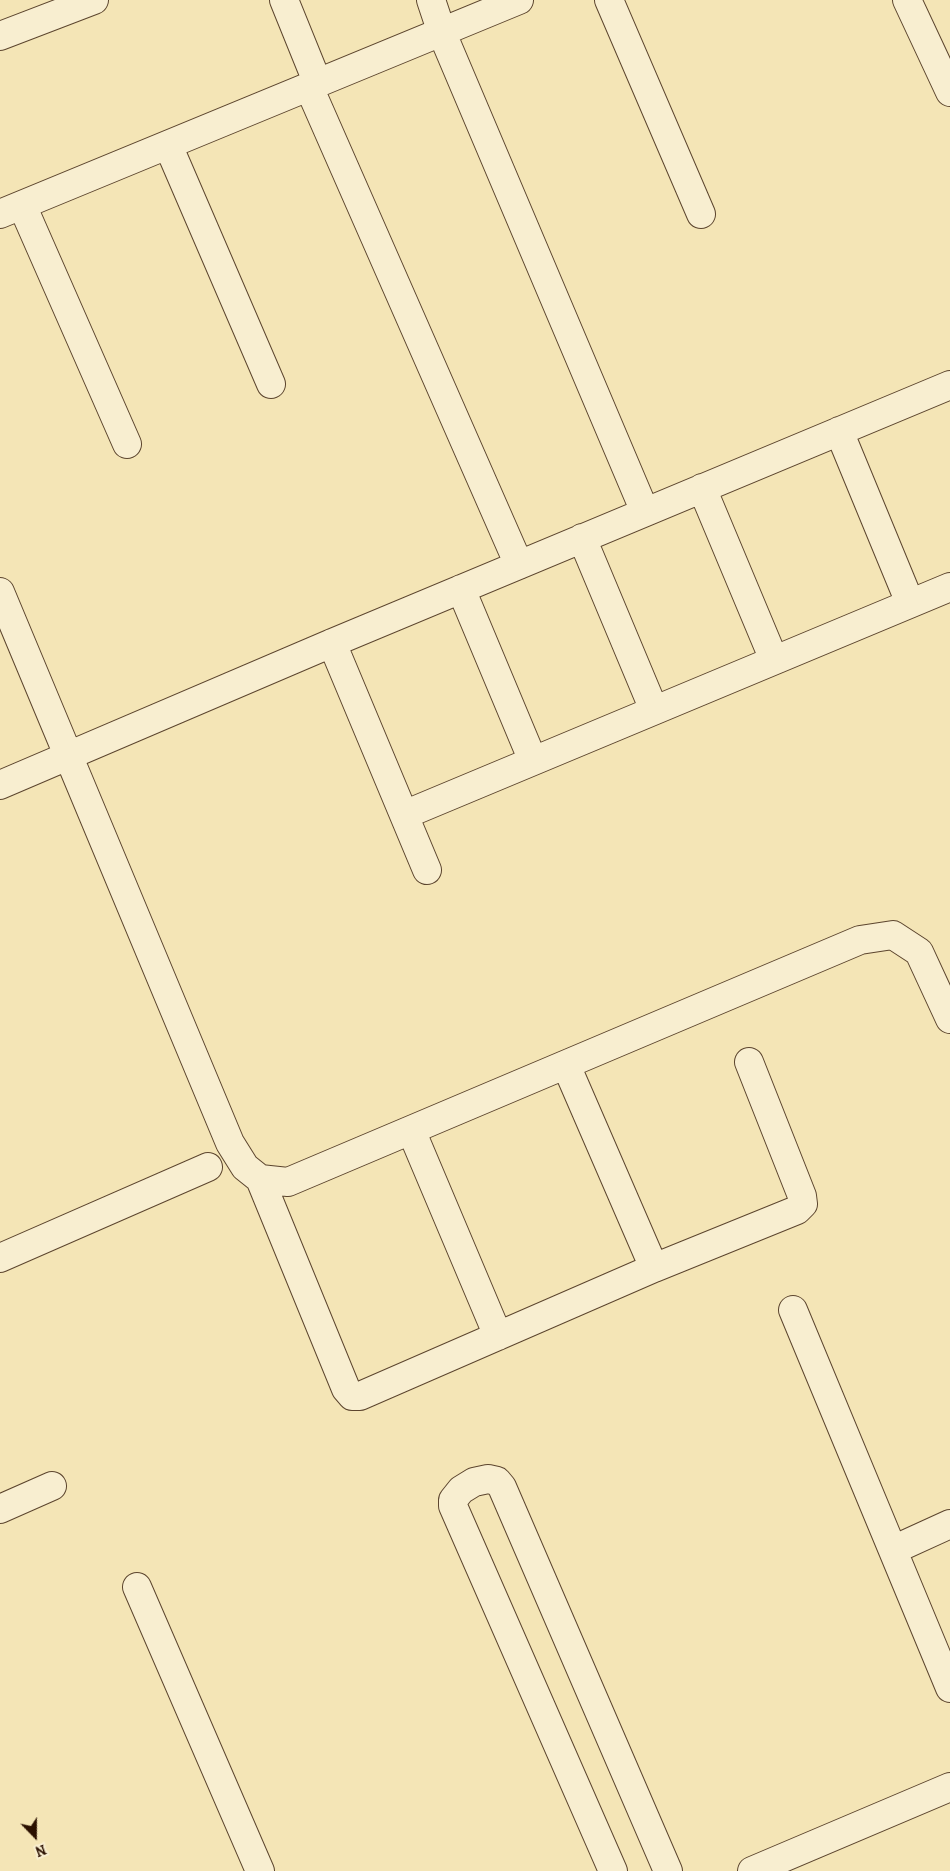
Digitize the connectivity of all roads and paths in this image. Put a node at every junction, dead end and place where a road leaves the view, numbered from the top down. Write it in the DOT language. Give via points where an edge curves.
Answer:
graph roads {
  1 [pos="94,0"];
  2 [pos="284,0"];
  3 [pos="431,0"];
  4 [pos="519,0"];
  5 [pos="609,0"];
  6 [pos="907,0"];
  7 [pos="442,33"];
  8 [pos="0,36"];
  9 [pos="313,85"];
  10 [pos="950,92"];
  11 [pos="168,145"];
  12 [pos="11,210"];
  13 [pos="701,214"];
  14 [pos="271,384"];
  15 [pos="950,385"];
  16 [pos="839,431"];
  17 [pos="127,444"];
  18 [pos="702,488"];
  19 [pos="644,512"];
  20 [pos="582,538"];
  21 [pos="519,565"];
  22 [pos="950,587"];
  23 [pos="461,589"];
  24 [pos="0,592"];
  25 [pos="910,603"];
  26 [pos="332,643"];
  27 [pos="774,660"];
  28 [pos="654,710"];
  29 [pos="70,756"];
  30 [pos="533,761"];
  31 [pos="0,785"];
  32 [pos="404,815"];
  33 [pos="427,870"];
  34 [pos="950,1019"];
  35 [pos="749,1062"];
  36 [pos="566,1065"];
  37 [pos="411,1130"];
  38 [pos="208,1167"];
  39 [pos="260,1179"];
  40 [pos="0,1258"];
  41 [pos="654,1268"];
  42 [pos="793,1310"];
  43 [pos="498,1336"];
  44 [pos="52,1486"];
  45 [pos="0,1509"];
  46 [pos="950,1524"];
  47 [pos="893,1550"];
  48 [pos="137,1587"];
  49 [pos="950,1688"];
  50 [pos="950,1787"];
  51 [pos="260,1871"];
  52 [pos="613,1871"];
  53 [pos="668,1871"];
  54 [pos="752,1871"];
  1 -- 8 [label="street"];
  2 -- 9 [label="street"];
  3 -- 7 [label="street"];
  4 -- 7 [label="street"];
  5 -- 13 [label="street"];
  6 -- 10 [label="street"];
  7 -- 9 [label="street"];
  7 -- 19 [label="street"];
  9 -- 11 [label="street"];
  9 -- 21 [label="street"];
  11 -- 12 [label="street"];
  11 -- 14 [label="street"];
  12 -- 17 [label="street"];
  15 -- 16 [label="street"];
  16 -- 18 [label="street"];
  16 -- 25 [label="street"];
  18 -- 19 [label="street"];
  18 -- 27 [label="street"];
  19 -- 20 [label="street"];
  20 -- 21 [label="street"];
  20 -- 28 [label="street"];
  21 -- 23 [label="street"];
  22 -- 25 [label="street"];
  23 -- 26 [label="street"];
  23 -- 30 [label="street"];
  24 -- 29 [label="street"];
  25 -- 27 [label="street"];
  26 -- 29 [label="street"];
  26 -- 32 [label="street"];
  27 -- 28 [label="street"];
  28 -- 30 [label="street"];
  29 -- 31 [label="street"];
  29 -- 39 [label="street" via="230,1143 244,1167"];
  30 -- 32 [label="street"];
  32 -- 33 [label="street"];
  34 -- 36 [label="street" via="919,952 893,935 860,940"];
  35 -- 41 [label="street" via="803,1204 797,1210"];
  36 -- 37 [label="street"];
  36 -- 41 [label="street"];
  37 -- 39 [label="street" via="288,1182"];
  37 -- 43 [label="street"];
  38 -- 40 [label="street"];
  39 -- 43 [label="street" via="346,1389 352,1396 360,1396"];
  41 -- 43 [label="street"];
  42 -- 47 [label="street"];
  44 -- 45 [label="street"];
  46 -- 47 [label="street"];
  47 -- 49 [label="street"];
  48 -- 51 [label="street"];
  50 -- 54 [label="street"];
  52 -- 53 [label="street" via="453,1506 453,1500 461,1490 474,1482 488,1479 502,1487"];
}
